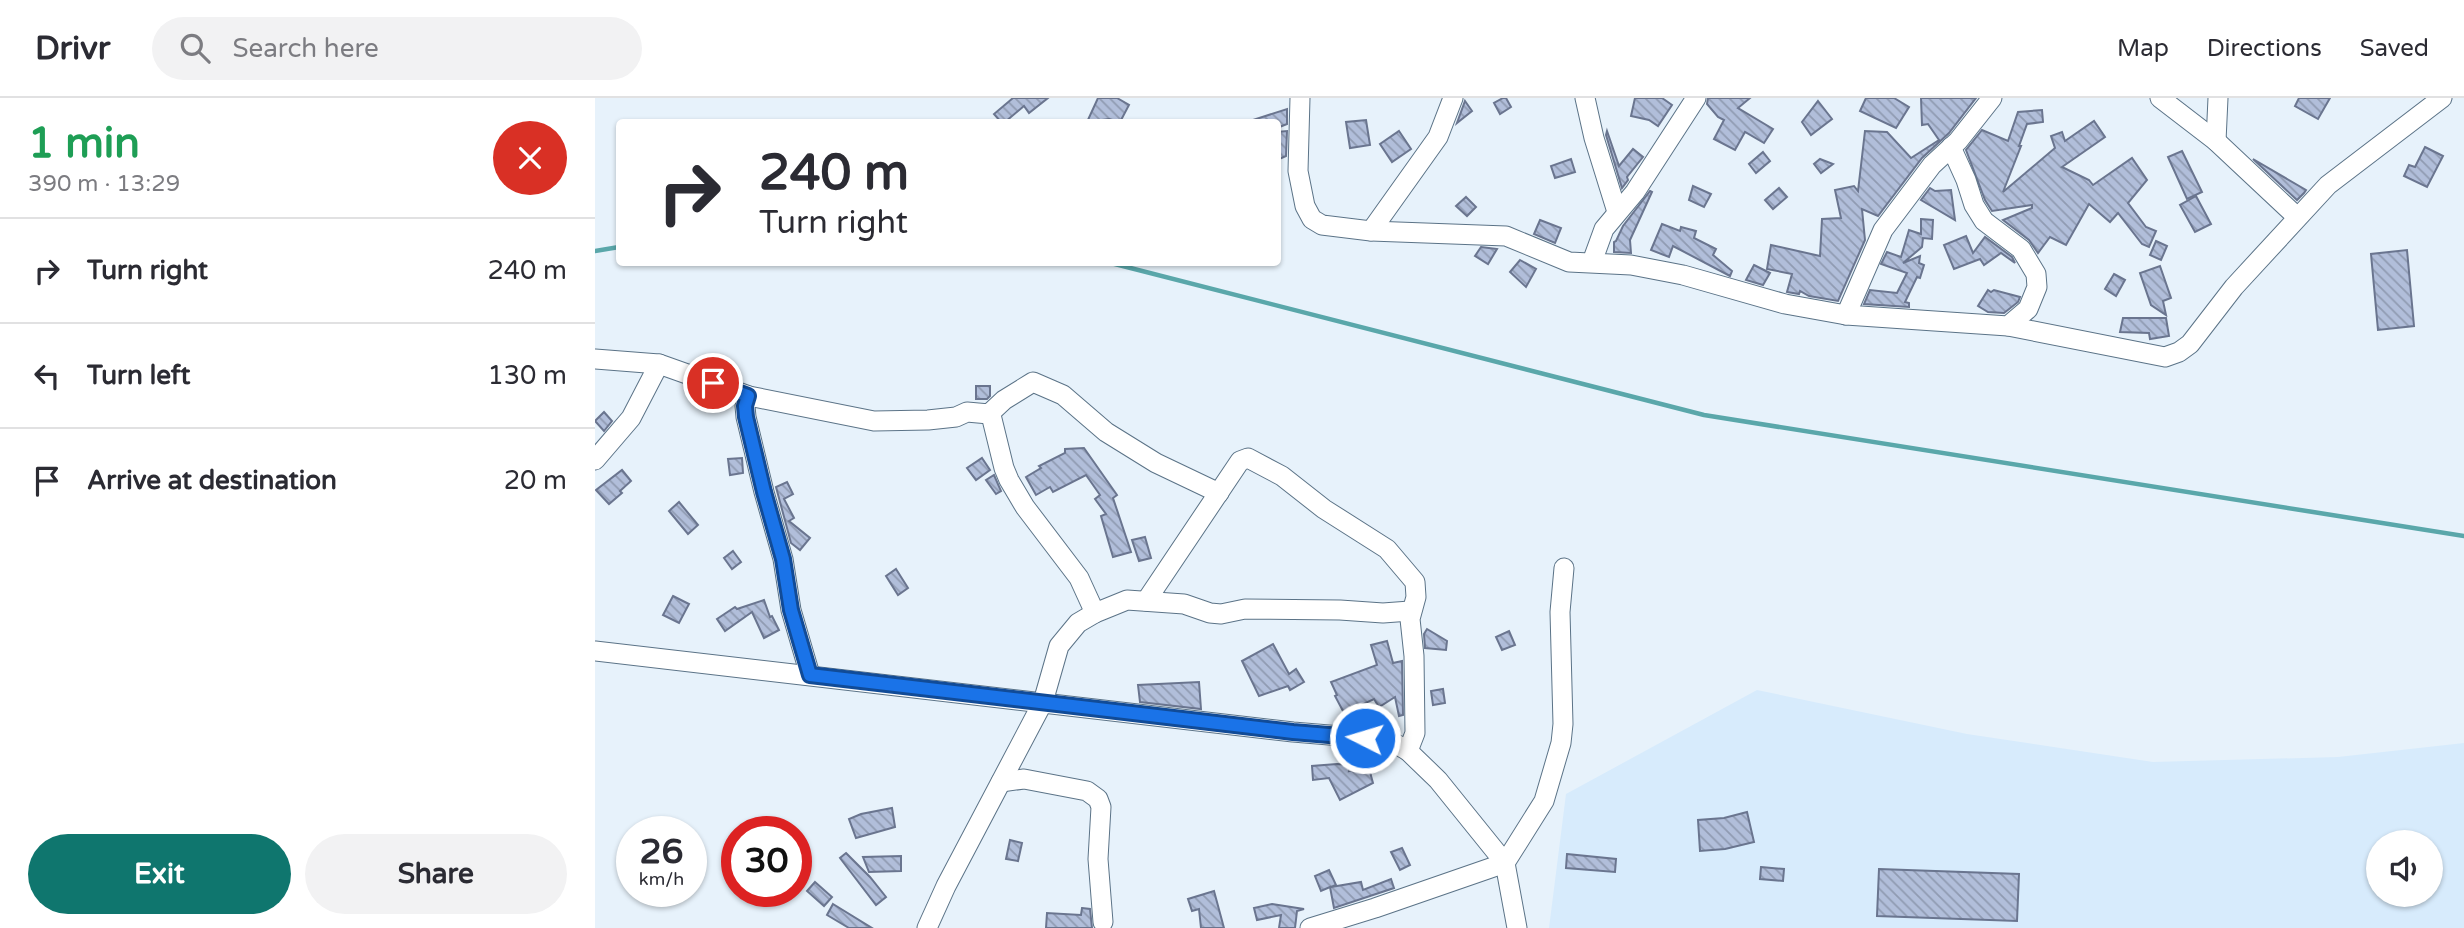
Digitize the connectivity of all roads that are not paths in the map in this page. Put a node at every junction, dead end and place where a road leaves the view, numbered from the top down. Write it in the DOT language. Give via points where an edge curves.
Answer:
graph roads {
  1 [pos="1300,98"];
  2 [pos="1453,98"];
  3 [pos="1585,98"];
  4 [pos="1696,98"];
  5 [pos="1992,98"];
  6 [pos="2160,98"];
  7 [pos="2217,98"];
  8 [pos="2442,98"];
  9 [pos="2216,141"];
  10 [pos="1951,147"];
  11 [pos="1617,212"];
  12 [pos="2297,217"];
  13 [pos="1371,231"];
  14 [pos="1592,262"];
  15 [pos="1846,315"];
  16 [pos="2008,326"];
  17 [pos="595,359"];
  18 [pos="659,364"];
  19 [pos="748,396"];
  20 [pos="989,414"];
  21 [pos="595,460"];
  22 [pos="1219,493"];
  23 [pos="1564,568"];
  24 [pos="1146,601"];
  25 [pos="1410,611"];
  26 [pos="1095,613"];
  27 [pos="595,651"];
  28 [pos="810,675"];
  29 [pos="1043,702"];
  30 [pos="1408,751"];
  31 [pos="1001,782"];
  32 [pos="1505,863"];
  33 [pos="1103,922"];
  34 [pos="1517,927"];
  35 [pos="927,928"];
  36 [pos="1310,928"];
  1 -- 13 [label="street" via="1298,171 1305,206 1322,225"];
  2 -- 13 [label="street" via="1438,137"];
  3 -- 11 [label="street"];
  4 -- 11 [label="street"];
  5 -- 10 [label="street"];
  6 -- 9 [label="street"];
  7 -- 9 [label="street"];
  8 -- 12 [label="street" via="2328,185"];
  9 -- 12 [label="street"];
  10 -- 15 [label="street" via="1883,230"];
  10 -- 16 [label="street" via="1984,221 2021,250 2036,274 2037,287 2028,309"];
  11 -- 14 [label="street" via="1604,229"];
  12 -- 16 [label="street" via="2179,352 2165,357"];
  13 -- 14 [label="street" via="1506,236 1569,262"];
  14 -- 15 [label="street" via="1683,275 1786,304"];
  15 -- 16 [label="street"];
  17 -- 18 [label="street"];
  18 -- 19 [label="street"];
  18 -- 21 [label="street" via="631,418"];
  19 -- 20 [label="street" via="874,421"];
  19 -- 28 [label="street" via="746,417"];
  20 -- 22 [label="street" via="1026,385 1041,384 1156,463"];
  20 -- 26 [label="street" via="1009,480 1079,578"];
  22 -- 24 [label="street"];
  22 -- 25 [label="street" via="1244,458 1282,476 1387,549 1415,582 1416,597"];
  23 -- 32 [label="street" via="1560,743 1544,801"];
  24 -- 25 [label="street" via="1184,604 1221,614 1245,609"];
  24 -- 26 [label="street" via="1127,600"];
  25 -- 30 [label="street" via="1415,733"];
  26 -- 29 [label="street" via="1068,633 1059,646"];
  27 -- 28 [label="street"];
  28 -- 29 [label="street"];
  29 -- 30 [label="street" via="1389,740"];
  29 -- 31 [label="street"];
  30 -- 32 [label="street"];
  31 -- 33 [label="street" via="1024,779 1087,791 1098,799"];
  31 -- 35 [label="street"];
  32 -- 34 [label="street"];
  32 -- 36 [label="street"];
}
